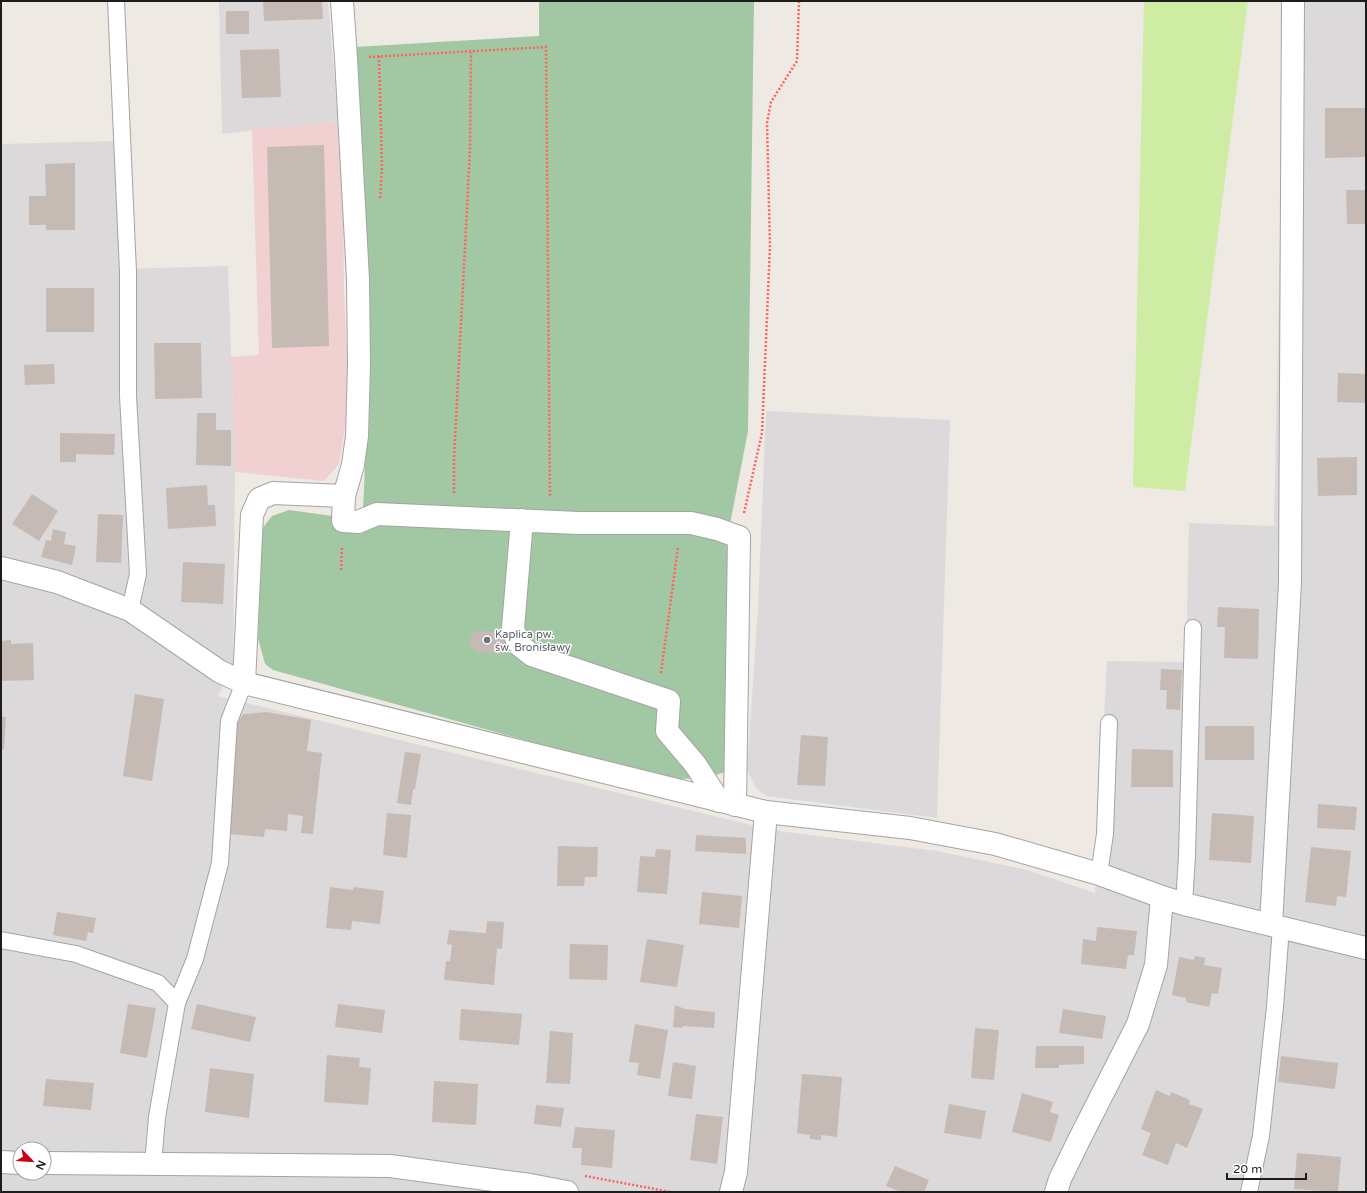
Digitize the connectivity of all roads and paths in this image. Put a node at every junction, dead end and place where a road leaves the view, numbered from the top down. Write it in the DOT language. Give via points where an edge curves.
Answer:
graph roads {
  1 [pos="116,1"];
  2 [pos="342,1"];
  3 [pos="799,1"];
  4 [pos="1293,1"];
  5 [pos="472,52"];
  6 [pos="379,56"];
  7 [pos="346,58"];
  8 [pos="380,206"];
  9 [pos="344,496"];
  10 [pos="454,517"];
  11 [pos="522,520"];
  12 [pos="550,521"];
  13 [pos="739,537"];
  14 [pos="678,546"];
  15 [pos="1,568"];
  16 [pos="130,610"];
  17 [pos="1193,628"];
  18 [pos="244,683"];
  19 [pos="658,697"];
  20 [pos="1110,723"];
  21 [pos="727,803"];
  22 [pos="766,812"];
  23 [pos="1099,874"];
  24 [pos="1162,898"];
  25 [pos="1184,904"];
  26 [pos="1276,926"];
  27 [pos="1,940"];
  28 [pos="1366,947"];
  29 [pos="177,1003"];
  30 [pos="1,1162"];
  31 [pos="12,1163"];
  32 [pos="52,1163"];
  33 [pos="153,1164"];
  34 [pos="567,1192"];
  35 [pos="731,1192"];
  36 [pos="1056,1192"];
  37 [pos="1249,1192"];
  1 -- 16 [label="lane" via="128,272 128,396 138,574"];
  2 -- 7 [label="street"];
  3 -- 13 [label="path" via="797,61 771,102 767,123 770,246 762,433"];
  4 -- 26 [label="street" via="1290,583"];
  5 -- 6 [label="path"];
  5 -- 10 [label="path" via="470,158"];
  5 -- 12 [label="path" via="546,47"];
  6 -- 7 [label="path"];
  6 -- 8 [label="path" via="382,167"];
  7 -- 9 [label="street" via="358,279 359,364 357,436 353,465"];
  9 -- 10 [label="street" via="343,521 358,522 377,514"];
  9 -- 18 [label="street" via="273,493 259,499 252,515"];
  10 -- 11 [label="street"];
  11 -- 12 [label="street"];
  11 -- 19 [label="street" via="513,628 518,644 532,655"];
  12 -- 13 [label="street" via="691,523"];
  13 -- 21 [label="street"];
  14 -- 19 [label="path"];
  15 -- 16 [label="street" via="58,582"];
  16 -- 18 [label="street" via="219,671"];
  17 -- 25 [label="lane"];
  18 -- 21 [label="street"];
  18 -- 29 [label="lane" via="229,721 220,862 195,959"];
  19 -- 21 [label="street" via="669,701 667,732"];
  20 -- 23 [label="lane" via="1106,834"];
  21 -- 22 [label="street"];
  22 -- 23 [label="street" via="910,828 995,844"];
  22 -- 35 [label="street" via="736,1172"];
  23 -- 24 [label="street"];
  24 -- 25 [label="street"];
  24 -- 36 [label="street" via="1156,965 1138,1024 1080,1138"];
  25 -- 26 [label="street"];
  26 -- 28 [label="street"];
  26 -- 37 [label="lane" via="1275,1007 1261,1136"];
  27 -- 29 [label="lane" via="76,954 158,983"];
  29 -- 33 [label="lane" via="157,1117"];
  30 -- 31 [label="street"];
  32 -- 33 [label="street"];
  33 -- 34 [label="street" via="390,1166"];
}
